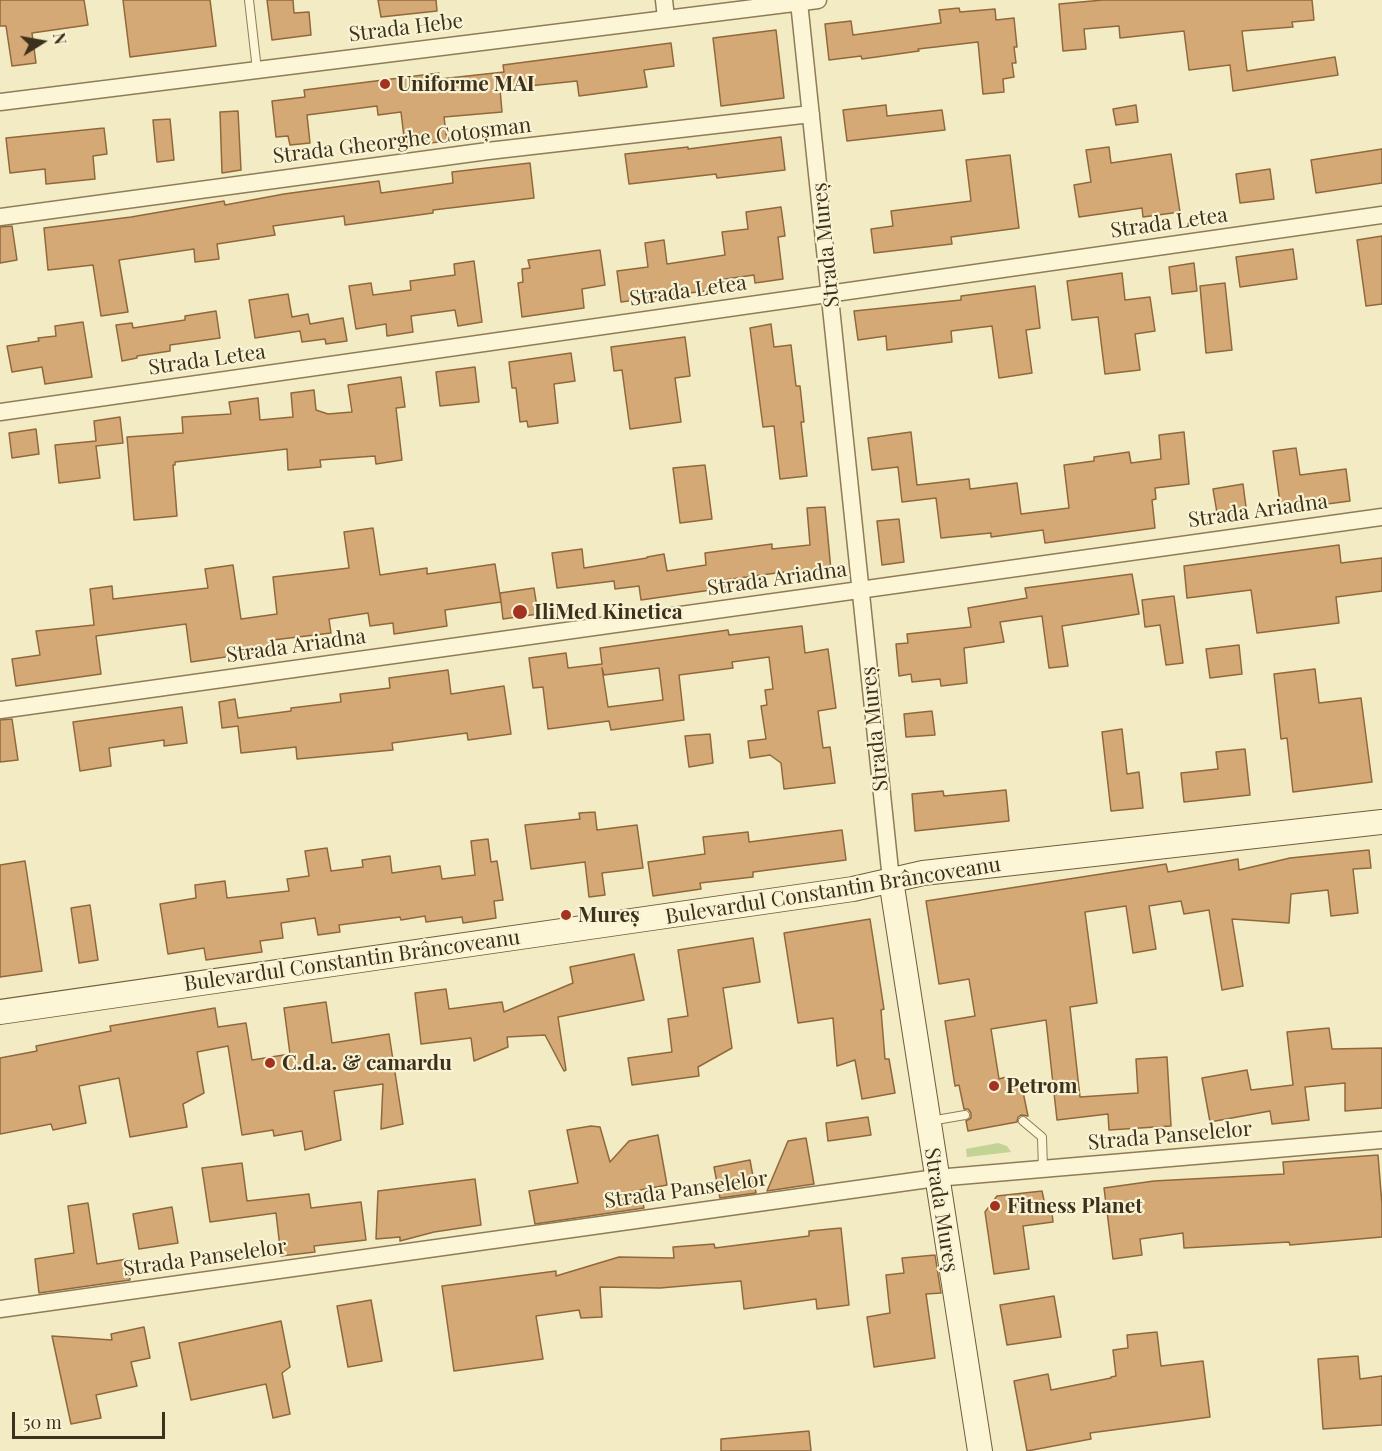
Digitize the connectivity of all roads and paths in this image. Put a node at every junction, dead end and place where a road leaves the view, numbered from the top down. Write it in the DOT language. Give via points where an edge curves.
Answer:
graph roads {
  1 [pos="249,0"];
  2 [pos="664,0"];
  3 [pos="818,0"];
  4 [pos="800,2"];
  5 [pos="666,18"];
  6 [pos="257,70"];
  7 [pos="0,102"];
  8 [pos="812,114"];
  9 [pos="1382,215"];
  10 [pos="0,217"];
  11 [pos="831,294"];
  12 [pos="0,412"];
  13 [pos="1382,517"];
  14 [pos="861,590"];
  15 [pos="0,710"];
  16 [pos="1382,822"];
  17 [pos="891,880"];
  18 [pos="0,1011"];
  19 [pos="965,1115"];
  20 [pos="927,1121"];
  21 [pos="1023,1121"];
  22 [pos="1382,1140"];
  23 [pos="1043,1169"];
  24 [pos="936,1178"];
  25 [pos="0,1309"];
  26 [pos="980,1451"];
  1 -- 6 [label="lane"];
  2 -- 5 [label="street"];
  3 -- 4 [label="street, Strada Hebe"];
  4 -- 5 [label="street, Strada Hebe"];
  4 -- 8 [label="street, Strada Mureș"];
  5 -- 6 [label="street, Strada Hebe"];
  6 -- 7 [label="street, Strada Hebe"];
  8 -- 10 [label="street, Strada Gheorghe Cotoșman" via="488,151"];
  8 -- 11 [label="street, Strada Mureș"];
  9 -- 11 [label="street, Strada Letea"];
  11 -- 12 [label="street, Strada Letea"];
  11 -- 14 [label="street, Strada Mureș"];
  13 -- 14 [label="street, Strada Ariadna"];
  14 -- 15 [label="street, Strada Ariadna"];
  14 -- 17 [label="street, Strada Mureș"];
  16 -- 17 [label="main road, Bulevardul Constantin Brâncoveanu" via="933,872"];
  17 -- 18 [label="main road, Bulevardul Constantin Brâncoveanu" via="853,889"];
  17 -- 20 [label="main road, Strada Mureș"];
  19 -- 20 [label="lane"];
  20 -- 24 [label="main road, Strada Mureș"];
  21 -- 23 [label="lane" via="1042,1137"];
  22 -- 23 [label="street, Strada Panselelor"];
  23 -- 24 [label="street, Strada Panselelor"];
  24 -- 25 [label="street, Strada Panselelor"];
  24 -- 26 [label="main road, Strada Mureș"];
}
